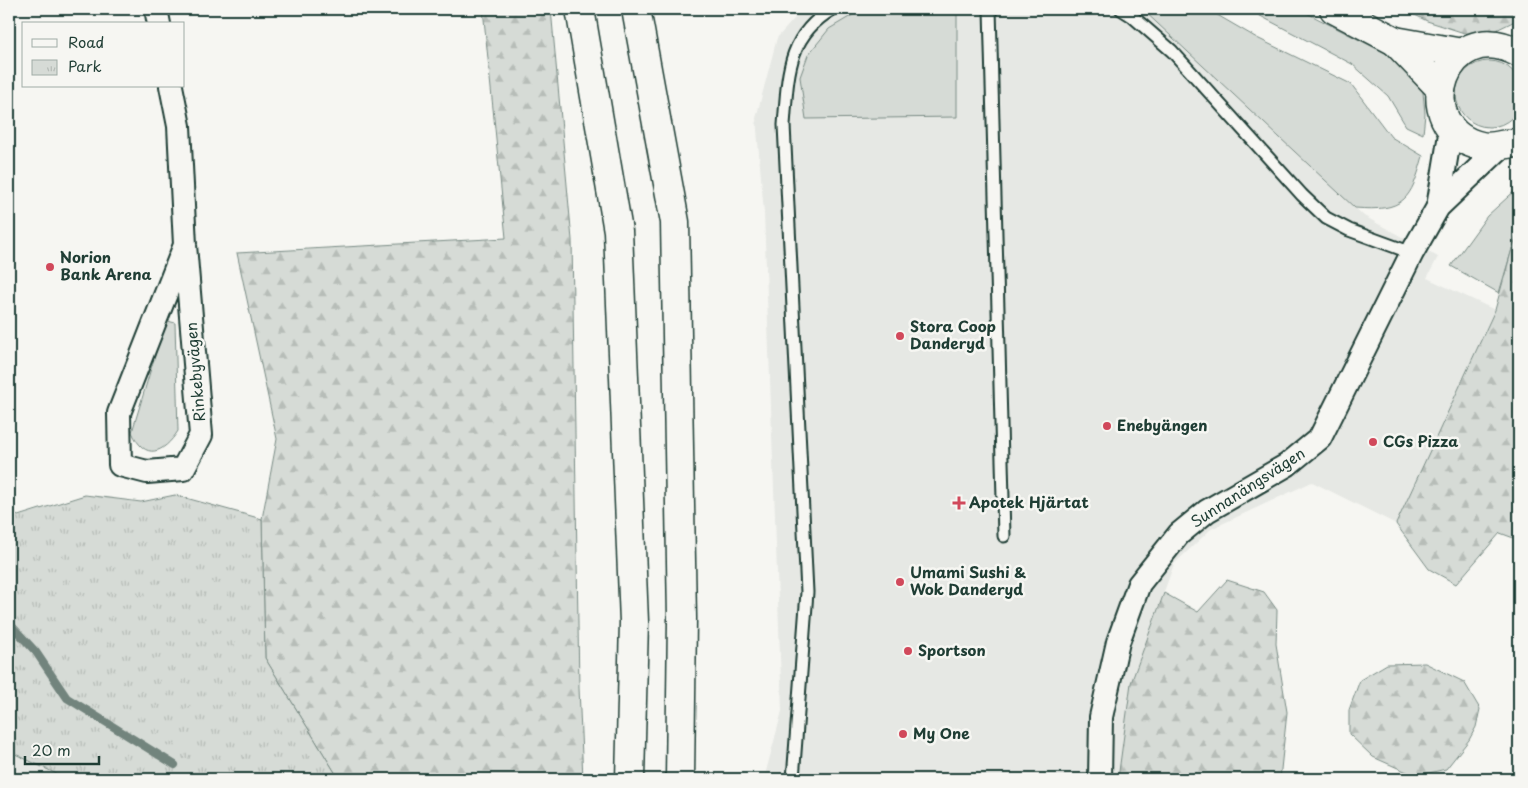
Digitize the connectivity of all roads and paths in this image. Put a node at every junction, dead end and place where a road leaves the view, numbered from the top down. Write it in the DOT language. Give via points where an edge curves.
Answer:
graph roads {
  1 [pos="156,9"];
  2 [pos="580,9"];
  3 [pos="636,9"];
  4 [pos="833,9"];
  5 [pos="990,9"];
  6 [pos="1121,9"];
  7 [pos="1334,9"];
  8 [pos="159,22"];
  9 [pos="1395,40"];
  10 [pos="1515,47"];
  11 [pos="1462,53"];
  12 [pos="171,88"];
  13 [pos="1440,88"];
  14 [pos="1451,128"];
  15 [pos="1514,142"];
  16 [pos="1438,207"];
  17 [pos="185,245"];
  18 [pos="1412,253"];
  19 [pos="1004,536"];
  20 [pos="630,779"];
  21 [pos="680,779"];
  22 [pos="793,779"];
  23 [pos="1100,779"];
  1 -- 8 [label="street"];
  2 -- 20 [label="main road" via="618,231 634,622"];
  3 -- 21 [label="main road" via="675,222 682,618"];
  4 -- 22 [label="lane" via="798,41 788,75 784,125 806,592"];
  5 -- 19 [label="lane"];
  6 -- 18 [label="lane" via="1172,52 1326,218"];
  7 -- 9 [label="main road"];
  9 -- 11 [label="main road"];
  9 -- 13 [label="main road"];
  10 -- 11 [label="main road" via="1490,44"];
  11 -- 13 [label="main road" via="1446,70"];
  12 -- 17 [label="street, Rinkebyvägen" via="179,126"];
  13 -- 14 [label="main road" via="1442,112"];
  14 -- 15 [label="main road" via="1480,146"];
  14 -- 16 [label="street, Sunnanängsvägen"];
  15 -- 16 [label="street, Sunnanängsvägen"];
  16 -- 18 [label="street, Sunnanängsvägen"];
  17 -- 17 [label="street, Rinkebyvägen" via="109,442 120,465 147,472 182,470 201,435"];
  18 -- 23 [label="street, Sunnanängsvägen" via="1320,438 1288,465 1207,511 1179,534 1139,584 1118,642 1101,717"];
}
